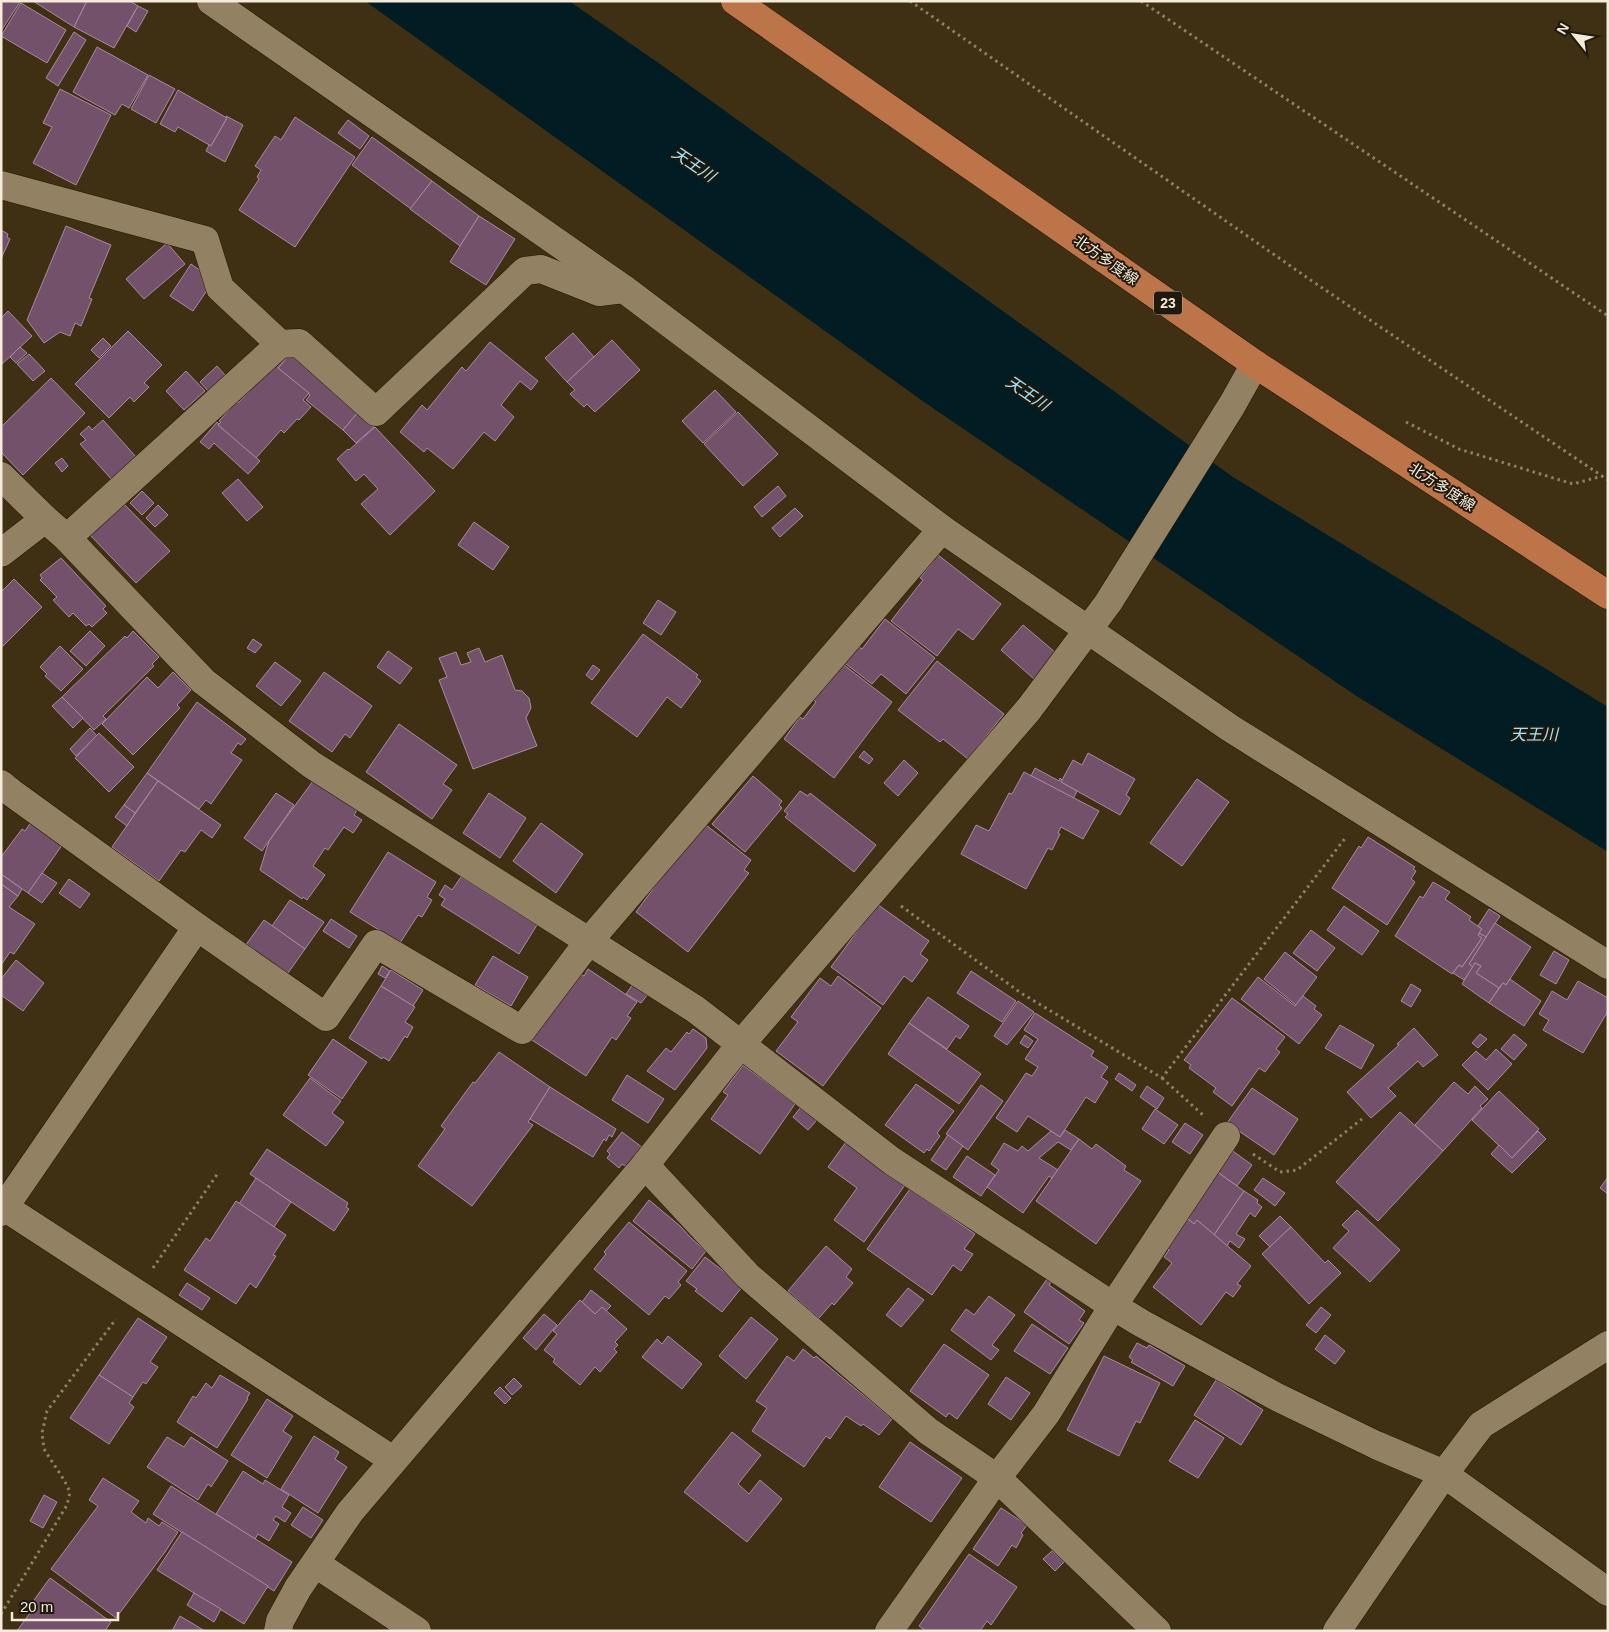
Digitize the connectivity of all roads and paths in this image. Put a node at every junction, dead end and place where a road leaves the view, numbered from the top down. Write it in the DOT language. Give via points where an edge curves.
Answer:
graph roads {
  1 [pos="211,1"];
  2 [pos="735,1"];
  3 [pos="910,1"];
  4 [pos="1141,1"];
  5 [pos="1,185"];
  6 [pos="624,289"];
  7 [pos="1608,316"];
  8 [pos="280,344"];
  9 [pos="1254,364"];
  10 [pos="1401,419"];
  11 [pos="1,476"];
  12 [pos="1602,476"];
  13 [pos="1608,480"];
  14 [pos="44,520"];
  15 [pos="942,529"];
  16 [pos="67,538"];
  17 [pos="1,553"];
  18 [pos="1608,595"];
  19 [pos="1088,629"];
  20 [pos="1,784"];
  21 [pos="1366,812"];
  22 [pos="876,888"];
  23 [pos="197,926"];
  24 [pos="589,942"];
  25 [pos="1608,965"];
  26 [pos="741,1044"];
  27 [pos="1226,1136"];
  28 [pos="645,1165"];
  29 [pos="218,1173"];
  30 [pos="2,1208"];
  31 [pos="136,1293"];
  32 [pos="1113,1306"];
  33 [pos="1608,1345"];
  34 [pos="393,1460"];
  35 [pos="1444,1474"];
  36 [pos="997,1478"];
  37 [pos="316,1564"];
  38 [pos="1608,1592"];
  39 [pos="1,1614"];
  40 [pos="278,1631"];
  41 [pos="417,1631"];
  42 [pos="890,1631"];
  43 [pos="1157,1631"];
  44 [pos="1337,1631"];
  1 -- 6 [label="street"];
  2 -- 9 [label="main road, 北方多度線 / 23"];
  3 -- 12 [label="path" via="1312,281"];
  4 -- 7 [label="path"];
  5 -- 8 [label="street" via="205,240 220,288"];
  6 -- 8 [label="street" via="599,292 540,269 524,271 376,412 299,344"];
  6 -- 15 [label="street"];
  8 -- 16 [label="street"];
  9 -- 18 [label="main road, 北方多度線 / 23"];
  9 -- 19 [label="street" via="1232,405 1108,603"];
  10 -- 12 [label="path" via="1459,449 1573,484"];
  11 -- 14 [label="street"];
  12 -- 13 [label="path"];
  14 -- 16 [label="street"];
  14 -- 17 [label="street"];
  15 -- 19 [label="street"];
  15 -- 24 [label="street"];
  16 -- 24 [label="street" via="203,681 312,765"];
  19 -- 21 [label="street" via="1230,728"];
  19 -- 22 [label="street" via="1029,709"];
  20 -- 23 [label="street"];
  21 -- 22 [label="path" via="1162,1078 1021,993"];
  21 -- 25 [label="street"];
  22 -- 26 [label="street"];
  23 -- 24 [label="street" via="326,1017 376,944 522,1030"];
  23 -- 30 [label="street"];
  24 -- 26 [label="street" via="695,1009"];
  26 -- 28 [label="street"];
  26 -- 32 [label="street" via="892,1161"];
  27 -- 32 [label="street"];
  28 -- 34 [label="street"];
  28 -- 36 [label="street" via="748,1276 928,1431"];
  29 -- 31 [label="path"];
  30 -- 31 [label="street"];
  31 -- 34 [label="street"];
  31 -- 39 [label="path" via="47,1411 42,1433 44,1449 70,1492 67,1506"];
  32 -- 35 [label="street" via="1275,1396"];
  32 -- 36 [label="street" via="1046,1414"];
  33 -- 35 [label="street" via="1481,1425"];
  34 -- 37 [label="street" via="350,1512"];
  35 -- 38 [label="street"];
  35 -- 44 [label="street"];
  36 -- 42 [label="street"];
  36 -- 43 [label="street"];
  37 -- 40 [label="street" via="298,1588"];
  37 -- 41 [label="street"];
}
